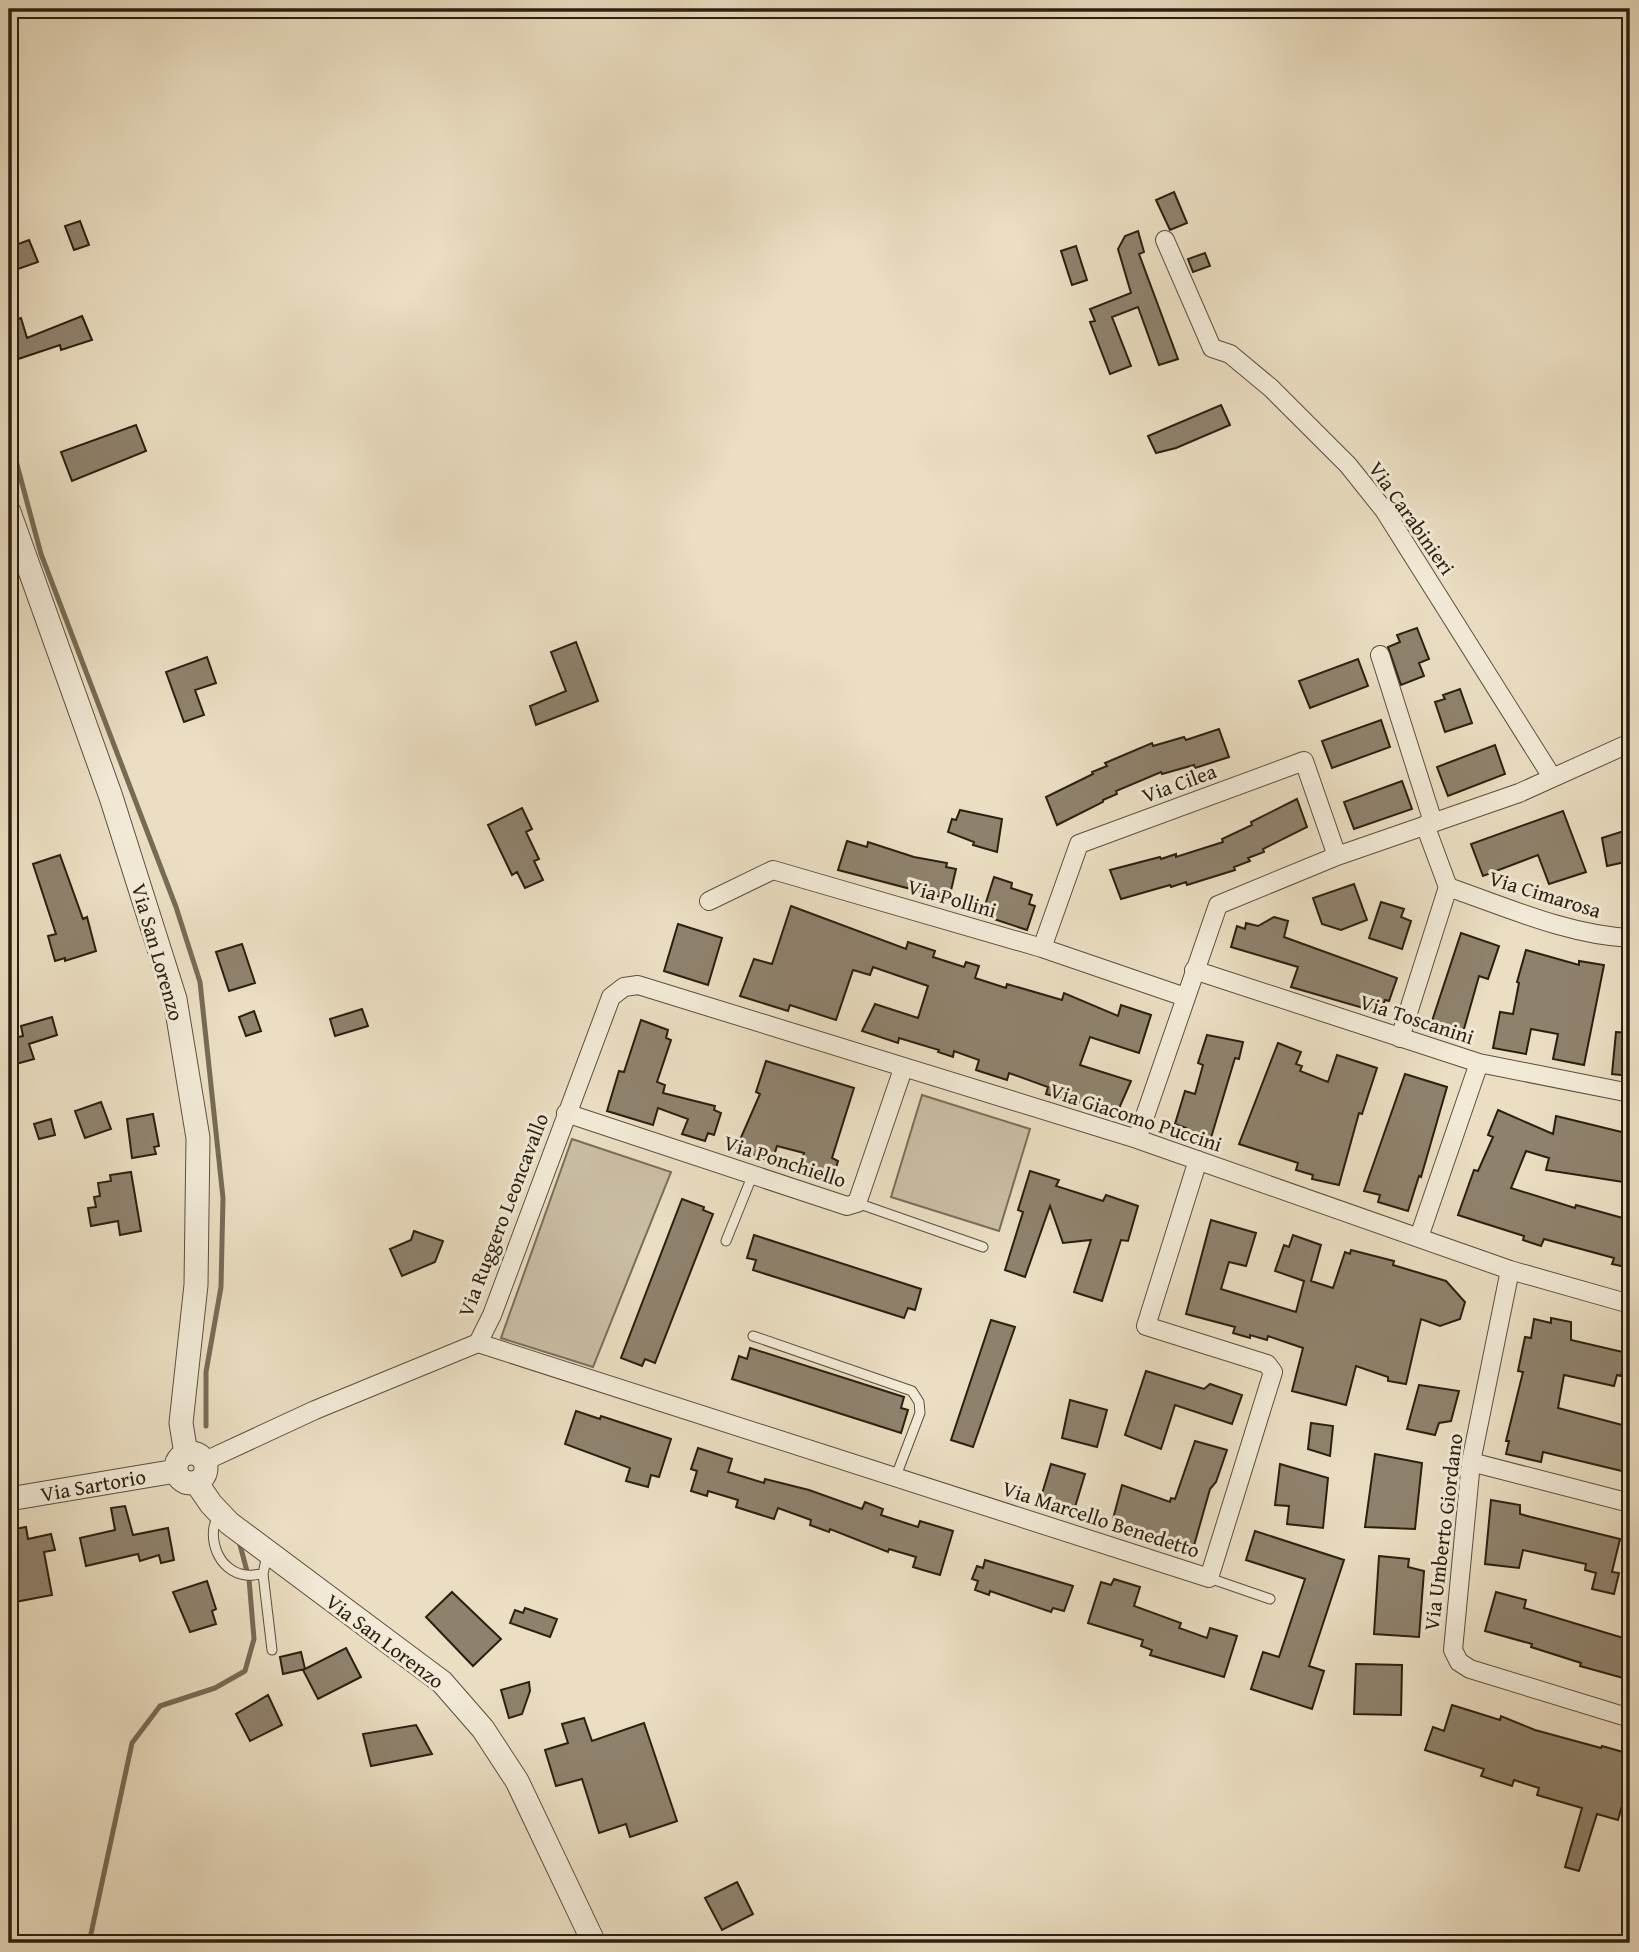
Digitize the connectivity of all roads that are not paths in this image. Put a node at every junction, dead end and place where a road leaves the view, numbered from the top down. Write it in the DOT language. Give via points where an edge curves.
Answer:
graph roads {
  1 [pos="1165,240"];
  2 [pos="9,512"];
  3 [pos="1380,655"];
  4 [pos="1630,743"];
  5 [pos="1552,777"];
  6 [pos="1429,823"];
  7 [pos="1337,856"];
  8 [pos="1448,887"];
  9 [pos="709,901"];
  10 [pos="1630,938"];
  11 [pos="1042,948"];
  12 [pos="1194,970"];
  13 [pos="624,987"];
  14 [pos="1185,997"];
  15 [pos="1400,1038"];
  16 [pos="1479,1063"];
  17 [pos="903,1069"];
  18 [pos="1630,1093"];
  19 [pos="566,1113"];
  20 [pos="1137,1139"];
  21 [pos="1198,1160"];
  22 [pos="753,1174"];
  23 [pos="857,1203"];
  24 [pos="1419,1237"];
  25 [pos="726,1241"];
  26 [pos="983,1247"];
  27 [pos="1510,1270"];
  28 [pos="1630,1304"];
  29 [pos="753,1336"];
  30 [pos="478,1343"];
  31 [pos="1471,1462"];
  32 [pos="191,1467"];
  33 [pos="896,1476"];
  34 [pos="9,1499"];
  35 [pos="1630,1503"];
  36 [pos="219,1514"];
  37 [pos="262,1567"];
  38 [pos="1209,1577"];
  39 [pos="1270,1599"];
  40 [pos="272,1650"];
  41 [pos="1630,1718"];
  42 [pos="594,1943"];
  1 -- 5 [label="street, Via Carabinieri" via="1212,348 1230,354 1271,388 1348,465 1384,510"];
  2 -- 32 [label="street, Via San Lorenzo" via="111,796 175,999 198,1138 196,1285 181,1423"];
  3 -- 6 [label="street"];
  4 -- 5 [label="street"];
  5 -- 6 [label="street"];
  6 -- 7 [label="street"];
  6 -- 8 [label="street"];
  7 -- 11 [label="street, Via Cilea" via="1304,761 1079,844"];
  7 -- 12 [label="street" via="1218,905"];
  8 -- 10 [label="street, Via Cimarosa" via="1544,920 1606,937"];
  8 -- 15 [label="street"];
  9 -- 11 [label="street, Via Pollini" via="773,870"];
  11 -- 14 [label="street, Via Pollini"];
  12 -- 14 [label="street"];
  12 -- 15 [label="street, Via Toscanini"];
  13 -- 17 [label="street, Via Giacomo Puccini" via="638,985"];
  13 -- 19 [label="street, Via Ruggero Leoncavallo" via="611,997"];
  14 -- 20 [label="street"];
  15 -- 16 [label="street, Via Toscanini"];
  16 -- 18 [label="street, Via Toscanini"];
  16 -- 24 [label="street"];
  17 -- 20 [label="street, Via Giacomo Puccini"];
  17 -- 23 [label="street, Via Ponchiello"];
  19 -- 22 [label="street, Via Ponchiello"];
  19 -- 30 [label="street, Via Ruggero Leoncavallo"];
  20 -- 21 [label="street, Via Giacomo Puccini"];
  21 -- 24 [label="street, Via Giacomo Puccini"];
  21 -- 38 [label="street, Via Marcello Benedetto" via="1146,1326 1267,1364 1273,1372"];
  22 -- 23 [label="street, Via Ponchiello" via="847,1206"];
  22 -- 25 [label="lane"];
  23 -- 26 [label="lane"];
  24 -- 27 [label="street, Via Giacomo Puccini"];
  27 -- 28 [label="street, Via Giacomo Puccini"];
  27 -- 31 [label="street, Via Umberto Giordano"];
  29 -- 33 [label="lane" via="912,1391 920,1413"];
  30 -- 32 [label="street, Via Ruggero Leoncavallo"];
  30 -- 33 [label="street, Via Marcello Benedetto"];
  31 -- 35 [label="street"];
  31 -- 41 [label="street, Via Umberto Giordano" via="1452,1644 1456,1656 1470,1669"];
  32 -- 34 [label="street, Via Sartorio"];
  32 -- 36 [label="street, Via San Lorenzo"];
  33 -- 38 [label="street, Via Marcello Benedetto"];
  36 -- 37 [label="street, Via San Lorenzo"];
  36 -- 37 [label="lane" via="211,1535 221,1560 244,1575"];
  37 -- 40 [label="lane"];
  37 -- 42 [label="street, Via San Lorenzo" via="442,1682 483,1729 517,1781"];
  38 -- 39 [label="lane"];
}
